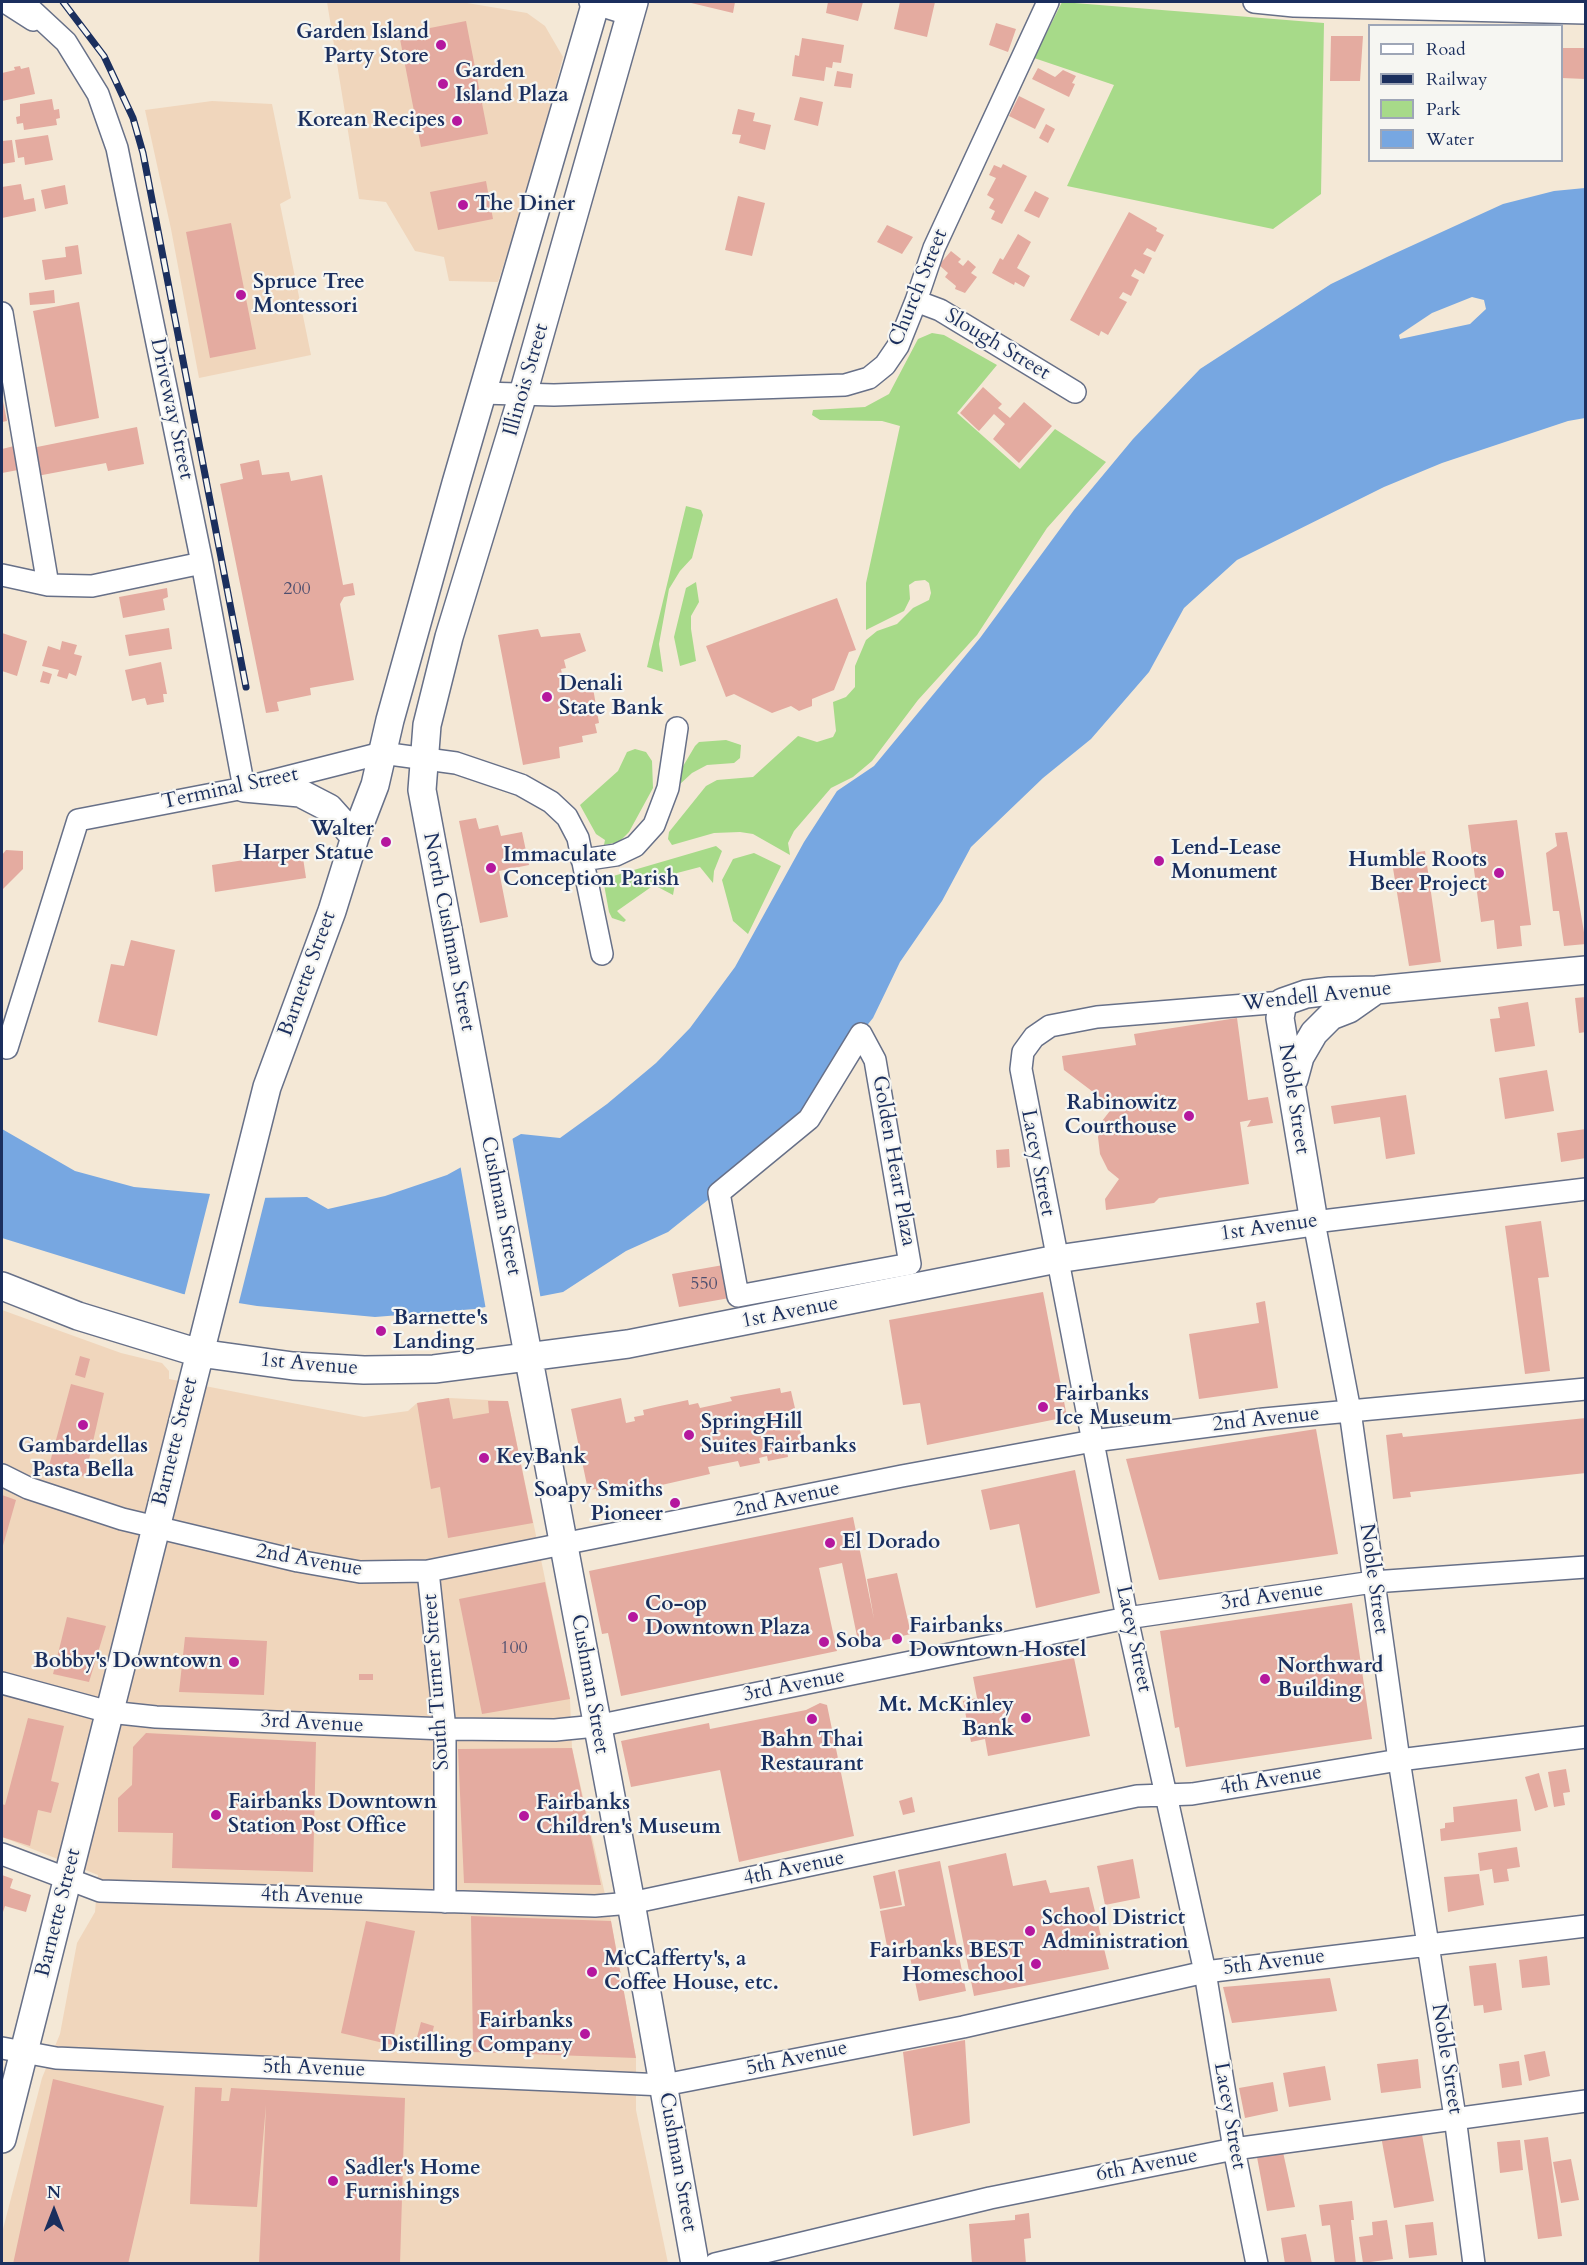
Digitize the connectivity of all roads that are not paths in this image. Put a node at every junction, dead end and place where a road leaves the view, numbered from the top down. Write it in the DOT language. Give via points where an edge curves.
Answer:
graph roads {
  1 [pos="4,2"];
  2 [pos="23,2"];
  3 [pos="594,2"];
  4 [pos="1048,2"];
  5 [pos="1254,2"];
  6 [pos="1525,7"];
  7 [pos="633,8"];
  8 [pos="1586,13"];
  9 [pos="66,42"];
  10 [pos="916,301"];
  11 [pos="2,313"];
  12 [pos="1075,392"];
  13 [pos="482,393"];
  14 [pos="523,394"];
  15 [pos="202,563"];
  16 [pos="2,575"];
  17 [pos="48,585"];
  18 [pos="677,728"];
  19 [pos="382,753"];
  20 [pos="423,758"];
  21 [pos="244,788"];
  22 [pos="355,837"];
  23 [pos="582,860"];
  24 [pos="602,954"];
  25 [pos="1586,970"];
  26 [pos="1376,990"];
  27 [pos="1282,1002"];
  28 [pos="1050,1026"];
  29 [pos="7,1048"];
  30 [pos="1293,1082"];
  31 [pos="480,1104"];
  32 [pos="1586,1189"];
  33 [pos="718,1193"];
  34 [pos="1314,1222"];
  35 [pos="1057,1259"];
  36 [pos="2,1286"];
  37 [pos="527,1345"];
  38 [pos="199,1353"];
  39 [pos="1586,1389"];
  40 [pos="1350,1411"];
  41 [pos="1094,1441"];
  42 [pos="2,1475"];
  43 [pos="155,1527"];
  44 [pos="564,1546"];
  45 [pos="1586,1567"];
  46 [pos="428,1571"];
  47 [pos="1373,1582"];
  48 [pos="1127,1618"];
  49 [pos="2,1683"];
  50 [pos="109,1712"];
  51 [pos="596,1726"];
  52 [pos="445,1730"];
  53 [pos="1586,1737"];
  54 [pos="1399,1760"];
  55 [pos="1166,1795"];
  56 [pos="2,1854"];
  57 [pos="68,1879"];
  58 [pos="445,1902"];
  59 [pos="631,1903"];
  60 [pos="1586,1926"];
  61 [pos="1429,1943"];
  62 [pos="1205,1972"];
  63 [pos="13,2051"];
  64 [pos="664,2085"];
  65 [pos="1586,2101"];
  66 [pos="1455,2117"];
  67 [pos="2,2139"];
  68 [pos="1234,2149"];
  69 [pos="695,2264"];
  70 [pos="715,2264"];
  71 [pos="1257,2264"];
  72 [pos="1474,2264"];
  1 -- 9 [label="street, Driveway Street"];
  2 -- 9 [label="street, Driveway Street"];
  3 -- 7 [label="street"];
  3 -- 13 [label="main road, Illinois Street"];
  4 -- 10 [label="street, Church Street" via="934,248"];
  5 -- 6 [label="street" via="1304,6"];
  6 -- 8 [label="street"];
  7 -- 14 [label="main road, Illinois Street"];
  9 -- 15 [label="street, Driveway Street" via="98,94 117,148"];
  10 -- 12 [label="street, Slough Street" via="940,310"];
  10 -- 14 [label="street, Church Street" via="898,346 885,365 869,378 844,385"];
  11 -- 17 [label="street"];
  13 -- 14 [label="street, Church Street"];
  13 -- 19 [label="main road, Illinois Street"];
  14 -- 20 [label="main road, Illinois Street" via="449,637 427,725"];
  15 -- 17 [label="street" via="92,586"];
  15 -- 21 [label="street, Driveway Street"];
  16 -- 17 [label="street"];
  18 -- 23 [label="street" via="668,788 654,825 635,846 616,855"];
  19 -- 20 [label="street"];
  19 -- 21 [label="street, Terminal Street"];
  19 -- 22 [label="main road, Barnette Street"];
  20 -- 23 [label="street" via="456,763 521,785 550,802 567,817 578,838"];
  20 -- 31 [label="main road, North Cushman Street" via="422,790"];
  21 -- 22 [label="main road" via="300,794 329,808"];
  21 -- 29 [label="street, Terminal Street" via="78,820"];
  22 -- 38 [label="main road, Barnette Street" via="267,1087"];
  23 -- 24 [label="street"];
  25 -- 26 [label="main road, Wendell Avenue"];
  26 -- 27 [label="main road, Wendell Avenue" via="1305,994"];
  26 -- 30 [label="main road" via="1331,1016 1314,1033 1300,1057"];
  27 -- 28 [label="street, Wendell Avenue" via="1097,1017"];
  27 -- 30 [label="main road, Noble Street" via="1280,1018"];
  28 -- 35 [label="street, Lacey Street" via="1034,1037 1023,1052 1021,1069"];
  30 -- 34 [label="main road, Noble Street"];
  31 -- 37 [label="main road, Cushman Street"];
  32 -- 34 [label="street, 1st Avenue"];
  33 -- 33 [label="street, Golden Heart Plaza" via="809,1119 861,1034 875,1060 910,1264 738,1296"];
  34 -- 35 [label="main road, 1st Avenue"];
  34 -- 40 [label="street, Noble Street"];
  35 -- 37 [label="main road, 1st Avenue" via="628,1344"];
  35 -- 41 [label="street, Lacey Street"];
  36 -- 38 [label="main road, 1st Avenue" via="78,1316"];
  37 -- 38 [label="main road, 1st Avenue" via="434,1369 293,1366"];
  37 -- 44 [label="main road, Cushman Street"];
  38 -- 43 [label="main road, Barnette Street"];
  39 -- 40 [label="street, 2nd Avenue"];
  40 -- 41 [label="street, 2nd Avenue"];
  40 -- 47 [label="street, Noble Street"];
  41 -- 44 [label="street, 2nd Avenue" via="890,1478"];
  41 -- 48 [label="street, Lacey Street"];
  42 -- 43 [label="street, 2nd Avenue" via="28,1488"];
  43 -- 46 [label="street, 2nd Avenue" via="328,1568 360,1572"];
  43 -- 50 [label="main road, Barnette Street"];
  44 -- 46 [label="street, 2nd Avenue"];
  44 -- 51 [label="main road, Cushman Street"];
  45 -- 47 [label="street, 3rd Avenue"];
  46 -- 52 [label="street, South Turner Street"];
  47 -- 48 [label="street, 3rd Avenue"];
  47 -- 54 [label="street, Noble Street"];
  48 -- 51 [label="street, 3rd Avenue"];
  48 -- 55 [label="street, Lacey Street"];
  49 -- 50 [label="street, 3rd Avenue"];
  50 -- 52 [label="street, 3rd Avenue"];
  50 -- 57 [label="main road, Barnette Street"];
  51 -- 52 [label="street, 3rd Avenue"];
  51 -- 59 [label="main road, Cushman Street"];
  52 -- 58 [label="street, South Turner Street"];
  53 -- 54 [label="street, 4th Avenue"];
  54 -- 55 [label="street, 4th Avenue"];
  54 -- 61 [label="street, Noble Street"];
  55 -- 59 [label="street, 4th Avenue" via="1137,1796"];
  55 -- 62 [label="street, Lacey Street"];
  56 -- 57 [label="street, 4th Avenue"];
  57 -- 58 [label="street, 4th Avenue" via="100,1891"];
  57 -- 63 [label="main road, Barnette Street"];
  58 -- 59 [label="street, 4th Avenue" via="595,1906"];
  59 -- 64 [label="main road, Cushman Street"];
  60 -- 61 [label="street, 5th Avenue"];
  61 -- 62 [label="street, 5th Avenue"];
  61 -- 66 [label="street, Noble Street"];
  62 -- 64 [label="street, 5th Avenue" via="963,2027"];
  62 -- 68 [label="street, Lacey Street"];
  63 -- 64 [label="street, 5th Avenue" via="57,2058"];
  63 -- 67 [label="main road, Barnette Street"];
  64 -- 69 [label="main road, Cushman Street"];
  65 -- 66 [label="street, 6th Avenue"];
  66 -- 68 [label="street, 6th Avenue"];
  66 -- 72 [label="street, Noble Street"];
  68 -- 70 [label="street, 6th Avenue" via="990,2198"];
  68 -- 71 [label="street, Lacey Street"];
}
